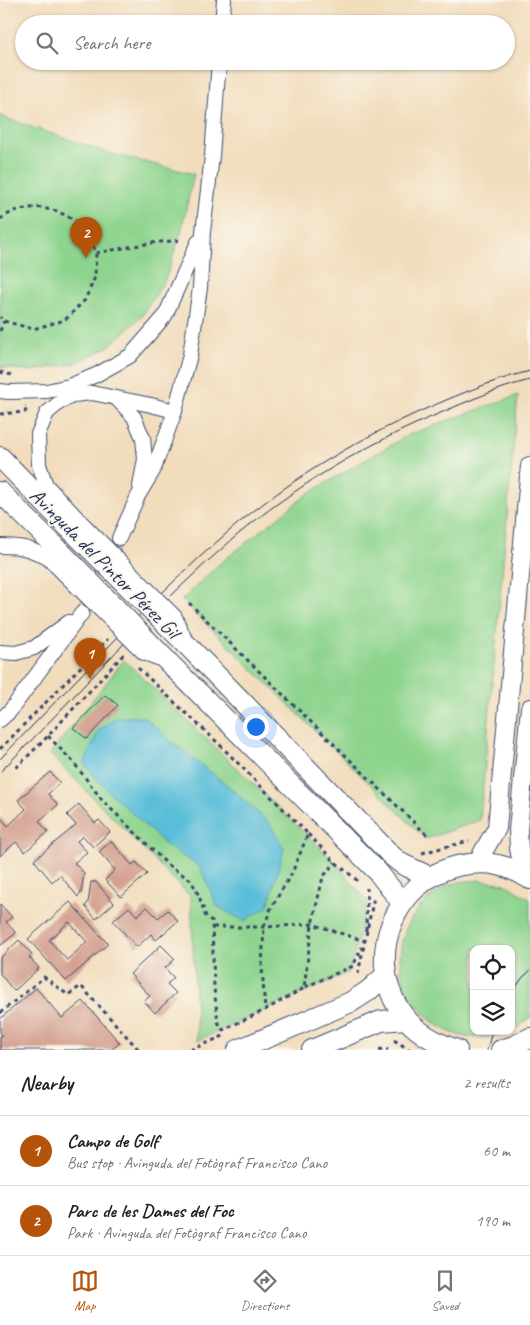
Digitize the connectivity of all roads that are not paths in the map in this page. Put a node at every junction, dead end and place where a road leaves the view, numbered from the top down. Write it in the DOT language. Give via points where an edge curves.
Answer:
graph roads {
  1 [pos="224,0"];
  2 [pos="223,15"];
  3 [pos="218,70"];
  4 [pos="203,232"];
  5 [pos="0,391"];
  6 [pos="116,398"];
  7 [pos="175,411"];
  8 [pos="0,457"];
  9 [pos="530,466"];
  10 [pos="0,492"];
  11 [pos="138,496"];
  12 [pos="73,524"];
  13 [pos="119,538"];
  14 [pos="0,546"];
  15 [pos="52,552"];
  16 [pos="0,652"];
  17 [pos="530,708"];
  18 [pos="0,720"];
  19 [pos="476,864"];
  20 [pos="430,877"];
  21 [pos="527,878"];
  22 [pos="402,903"];
  23 [pos="386,975"];
  24 [pos="406,1019"];
  25 [pos="238,1050"];
  26 [pos="312,1050"];
  27 [pos="457,1050"];
  1 -- 2 [label="street"];
  3 -- 4 [label="street"];
  4 -- 5 [label="street" via="165,316 130,356 70,386 47,391"];
  4 -- 7 [label="street" via="200,288 190,355"];
  6 -- 7 [label="street"];
  6 -- 11 [label="street" via="134,417 143,438 145,459"];
  6 -- 12 [label="street, Avinguda del Pintor Pérez Gil" via="92,393 74,395 47,413 38,434 39,465 46,485"];
  7 -- 11 [label="street" via="153,471"];
  8 -- 12 [label="main road, Avinguda del Pintor Pérez Gil"];
  9 -- 19 [label="street" via="497,828"];
  10 -- 15 [label="main road, Avinguda del Pintor Pérez Gil"];
  11 -- 13 [label="street"];
  12 -- 20 [label="main road, Avinguda del Pintor Pérez Gil, bridge" via="392,856"];
  14 -- 15 [label="street"];
  15 -- 22 [label="main road, Avinguda del Pintor Pérez Gil, bridge" via="169,662 378,871"];
  16 -- 18 [label="street" via="16,653 34,648 82,613"];
  17 -- 21 [label="street" via="518,830"];
  19 -- 20 [label="main road" via="452,867"];
  19 -- 21 [label="main road" via="501,866"];
  20 -- 22 [label="main road"];
  22 -- 23 [label="main road" via="386,937"];
  23 -- 24 [label="main road" via="393,999"];
  23 -- 25 [label="main road" via="351,1002"];
  24 -- 26 [label="main road" via="362,1028"];
  24 -- 27 [label="main road" via="429,1038"];
}
